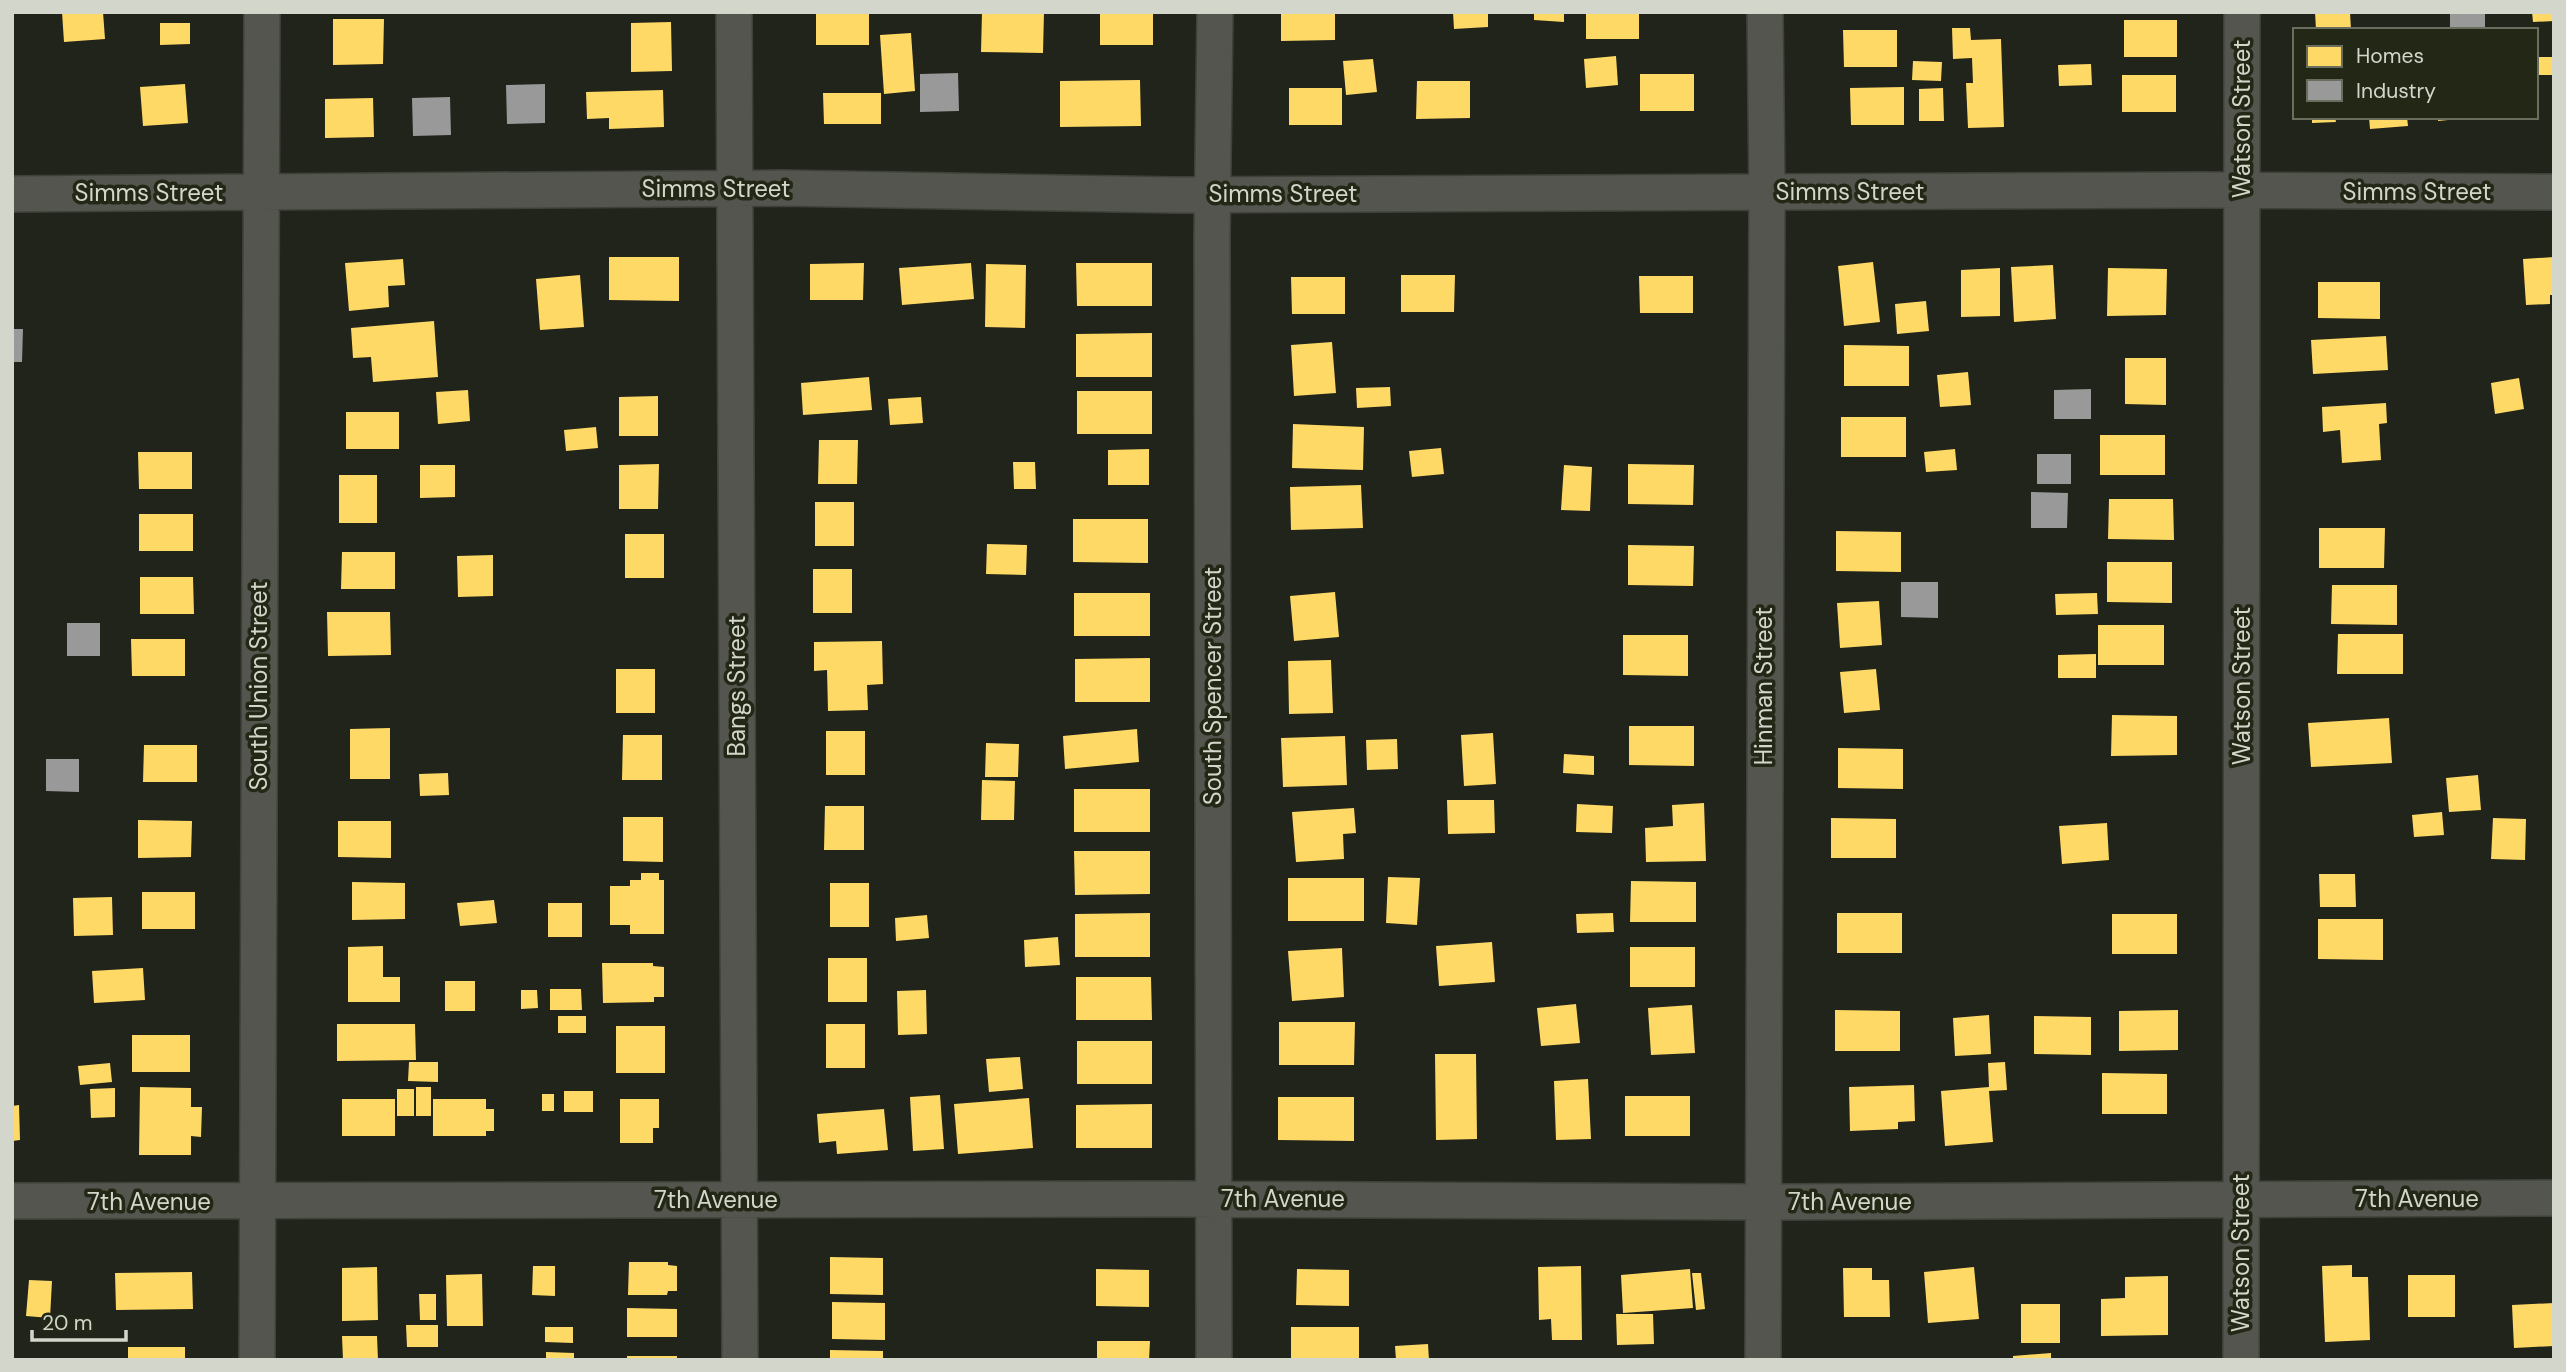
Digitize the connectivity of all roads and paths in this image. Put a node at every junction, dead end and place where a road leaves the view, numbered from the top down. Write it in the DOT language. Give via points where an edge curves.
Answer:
graph roads {
  1 [pos="262,12"];
  2 [pos="734,12"];
  3 [pos="1214,12"];
  4 [pos="1765,12"];
  5 [pos="2242,12"];
  6 [pos="733,188"];
  7 [pos="2243,190"];
  8 [pos="262,192"];
  9 [pos="1767,192"];
  10 [pos="2554,192"];
  11 [pos="12,194"];
  12 [pos="1214,194"];
  13 [pos="2554,1198"];
  14 [pos="1213,1199"];
  15 [pos="740,1200"];
  16 [pos="12,1201"];
  17 [pos="2241,1201"];
  18 [pos="256,1202"];
  19 [pos="1762,1202"];
  20 [pos="257,1360"];
  21 [pos="740,1360"];
  22 [pos="1214,1360"];
  23 [pos="1763,1360"];
  24 [pos="2241,1360"];
  1 -- 8 [label="street, South Union Street"];
  2 -- 6 [label="street, Bangs Street"];
  3 -- 12 [label="street, South Spencer Street"];
  4 -- 9 [label="street, Hinman Street"];
  5 -- 7 [label="street, Watson Street"];
  6 -- 8 [label="street, Simms Street"];
  6 -- 12 [label="street, Simms Street"];
  6 -- 15 [label="street, Bangs Street"];
  7 -- 9 [label="street, Simms Street"];
  7 -- 10 [label="street, Simms Street"];
  7 -- 17 [label="street, Watson Street"];
  8 -- 11 [label="street, Simms Street"];
  8 -- 18 [label="street, South Union Street"];
  9 -- 12 [label="street, Simms Street"];
  9 -- 19 [label="street, Hinman Street"];
  12 -- 14 [label="street, South Spencer Street"];
  13 -- 17 [label="street, 7th Avenue"];
  14 -- 15 [label="street, 7th Avenue"];
  14 -- 19 [label="street, 7th Avenue"];
  14 -- 22 [label="street, South Spencer Street"];
  15 -- 18 [label="street, 7th Avenue"];
  15 -- 21 [label="street, Bangs Street"];
  16 -- 18 [label="street, 7th Avenue"];
  17 -- 19 [label="street, 7th Avenue"];
  17 -- 24 [label="street, Watson Street"];
  18 -- 20 [label="street, South Union Street"];
  19 -- 23 [label="street, Hinman Street"];
}
